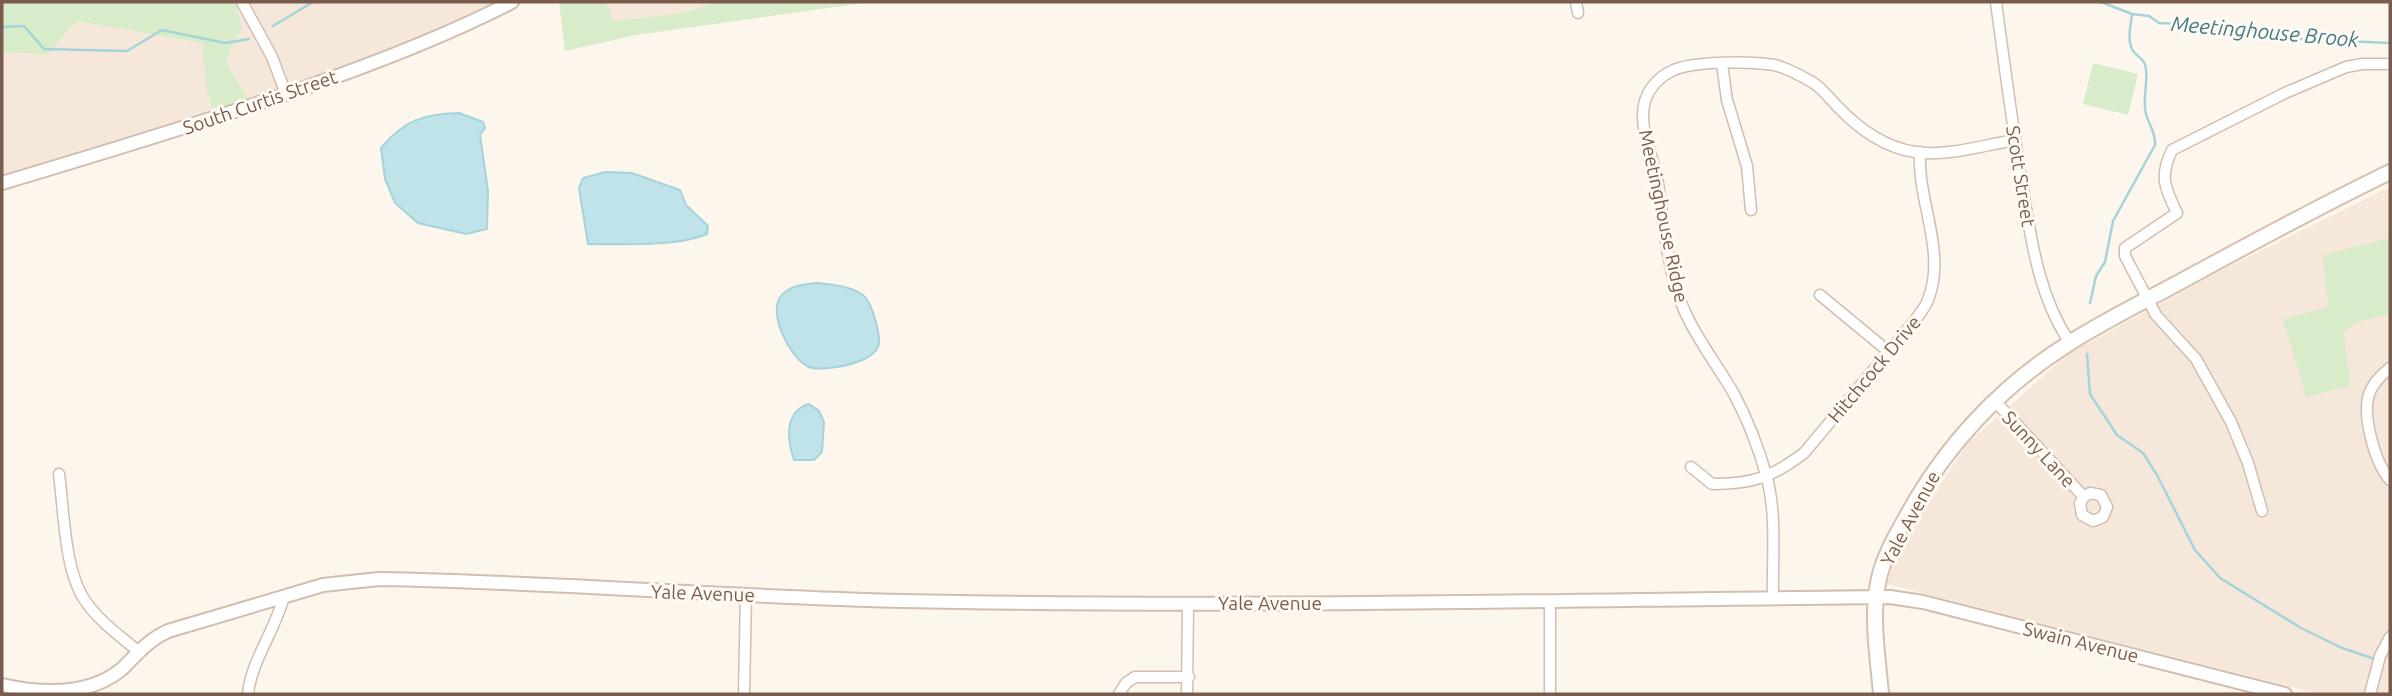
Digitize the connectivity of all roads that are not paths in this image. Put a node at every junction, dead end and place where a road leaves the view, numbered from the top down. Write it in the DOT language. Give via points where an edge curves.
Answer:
graph roads {
  1 [pos="242,2"];
  2 [pos="512,2"];
  3 [pos="1576,2"];
  4 [pos="1996,2"];
  5 [pos="1578,13"];
  6 [pos="1722,64"];
  7 [pos="2390,64"];
  8 [pos="286,94"];
  9 [pos="2015,140"];
  10 [pos="1920,152"];
  11 [pos="2390,172"];
  12 [pos="2,183"];
  13 [pos="1751,210"];
  14 [pos="1820,295"];
  15 [pos="2148,299"];
  16 [pos="2070,343"];
  17 [pos="1889,352"];
  18 [pos="2390,368"];
  19 [pos="1995,401"];
  20 [pos="1690,467"];
  21 [pos="60,474"];
  22 [pos="1767,477"];
  23 [pos="2390,480"];
  24 [pos="2084,497"];
  25 [pos="2262,510"];
  26 [pos="746,594"];
  27 [pos="284,596"];
  28 [pos="1876,597"];
  29 [pos="1773,599"];
  30 [pos="1549,602"];
  31 [pos="1188,603"];
  32 [pos="2390,636"];
  33 [pos="138,651"];
  34 [pos="1189,677"];
  35 [pos="2,685"];
  36 [pos="36,693"];
  37 [pos="248,694"];
  38 [pos="744,694"];
  39 [pos="1119,694"];
  40 [pos="1187,694"];
  41 [pos="1550,694"];
  42 [pos="1881,694"];
  43 [pos="2285,694"];
  44 [pos="2370,694"];
  1 -- 8 [label="street"];
  2 -- 8 [label="street, South Curtis Street" via="384,60"];
  3 -- 5 [label="street"];
  4 -- 9 [label="street, Scott Street"];
  6 -- 10 [label="street, Meetinghouse Ridge" via="1776,65 1815,84 1868,134"];
  6 -- 13 [label="street" via="1727,100 1747,166"];
  6 -- 22 [label="street, Meetinghouse Ridge" via="1684,66 1661,78 1647,94 1643,120 1684,311 1745,415"];
  7 -- 15 [label="street" via="2346,67 2172,150 2163,178 2177,213 2125,248"];
  8 -- 12 [label="street, South Curtis Street"];
  9 -- 10 [label="street, Meetinghouse Ridge"];
  9 -- 16 [label="street, Scott Street" via="2036,267"];
  10 -- 17 [label="street, Hitchcock Drive" via="1934,274 1927,302"];
  11 -- 15 [label="main road, Yale Avenue"];
  14 -- 17 [label="street"];
  15 -- 16 [label="main road, Yale Avenue"];
  15 -- 25 [label="street" via="2162,323 2196,359 2214,390 2241,442"];
  16 -- 19 [label="main road, Yale Avenue"];
  17 -- 22 [label="street, Hitchcock Drive" via="1804,453"];
  18 -- 23 [label="street" via="2375,383 2367,401 2377,457"];
  19 -- 24 [label="street, Sunny Lane"];
  19 -- 28 [label="main road, Yale Avenue" via="1960,438 1918,496 1891,547"];
  20 -- 22 [label="street, Hitchcock Drive" via="1712,484"];
  21 -- 33 [label="street" via="68,550 84,600"];
  22 -- 29 [label="street, Meetinghouse Ridge" via="1774,536"];
  26 -- 27 [label="street, Yale Avenue" via="379,579 342,581"];
  26 -- 31 [label="street, Yale Avenue" via="910,601"];
  26 -- 38 [label="street"];
  27 -- 33 [label="street, Yale Avenue" via="168,631"];
  27 -- 37 [label="street"];
  28 -- 29 [label="street, Yale Avenue"];
  28 -- 42 [label="main road"];
  28 -- 43 [label="street, Swain Avenue" via="1923,602"];
  29 -- 30 [label="street, Yale Avenue"];
  30 -- 31 [label="street, Yale Avenue"];
  30 -- 41 [label="street"];
  31 -- 34 [label="street"];
  32 -- 44 [label="street"];
  33 -- 36 [label="street, Yale Avenue" via="102,684 78,692"];
  34 -- 39 [label="street" via="1135,677"];
  34 -- 40 [label="street"];
  35 -- 36 [label="street, Yale Avenue"];
}
